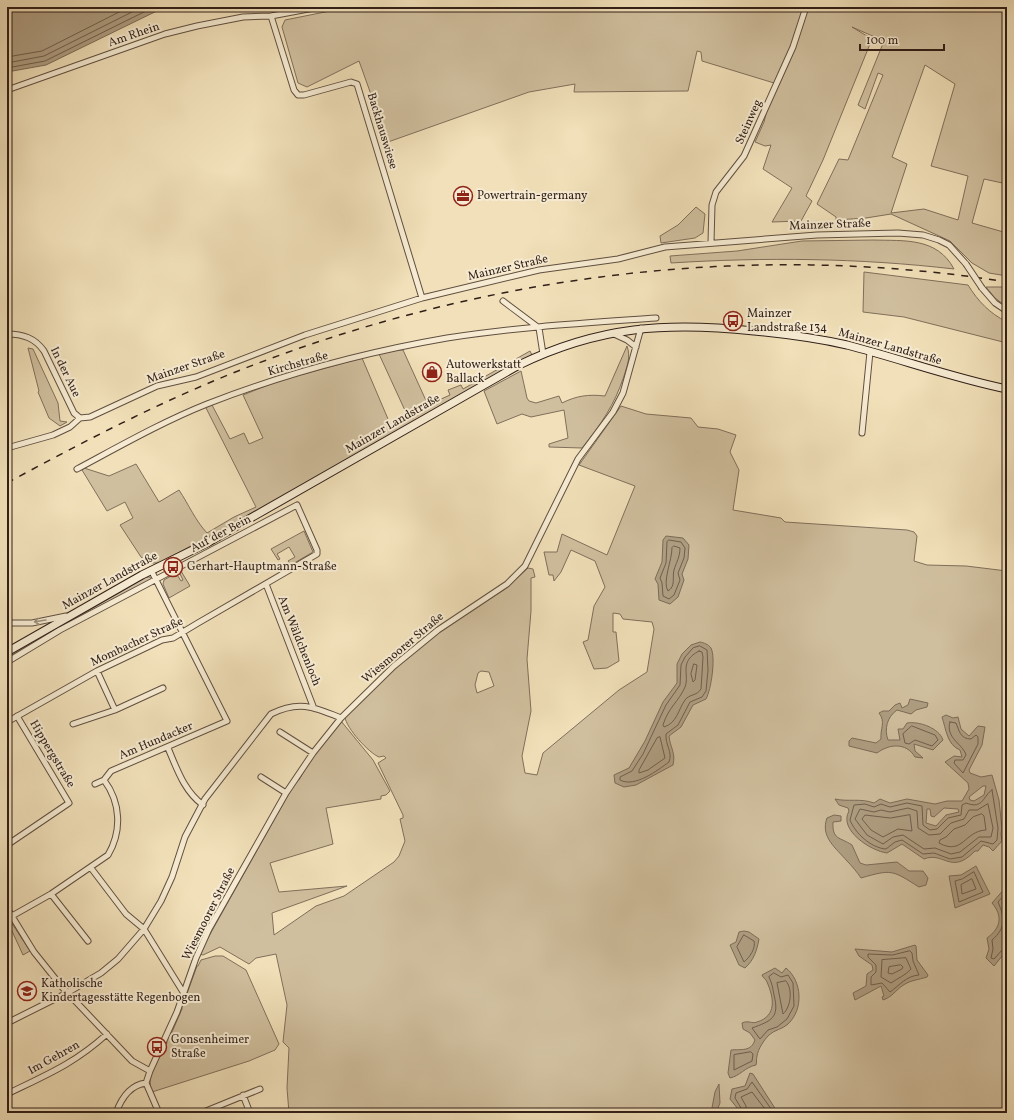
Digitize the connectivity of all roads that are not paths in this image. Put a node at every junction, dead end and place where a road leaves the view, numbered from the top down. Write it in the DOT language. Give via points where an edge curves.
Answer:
graph roads {
  1 [pos="318,7"];
  2 [pos="806,7"];
  3 [pos="271,16"];
  4 [pos="7,90"];
  5 [pos="711,242"];
  6 [pos="422,298"];
  7 [pos="503,301"];
  8 [pos="1007,311"];
  9 [pos="656,318"];
  10 [pos="539,328"];
  11 [pos="641,328"];
  12 [pos="609,333"];
  13 [pos="7,334"];
  14 [pos="636,347"];
  15 [pos="870,352"];
  16 [pos="543,354"];
  17 [pos="1007,390"];
  18 [pos="80,418"];
  19 [pos="862,433"];
  20 [pos="7,448"];
  21 [pos="77,469"];
  22 [pos="297,505"];
  23 [pos="151,570"];
  24 [pos="156,580"];
  25 [pos="266,584"];
  26 [pos="73,615"];
  27 [pos="7,623"];
  28 [pos="184,633"];
  29 [pos="7,650"];
  30 [pos="7,662"];
  31 [pos="97,671"];
  32 [pos="163,688"];
  33 [pos="313,706"];
  34 [pos="114,710"];
  35 [pos="17,716"];
  36 [pos="341,718"];
  37 [pos="7,722"];
  38 [pos="73,724"];
  39 [pos="280,732"];
  40 [pos="168,748"];
  41 [pos="313,753"];
  42 [pos="261,776"];
  43 [pos="104,780"];
  44 [pos="95,784"];
  45 [pos="286,793"];
  46 [pos="203,805"];
  47 [pos="7,845"];
  48 [pos="91,868"];
  49 [pos="51,894"];
  50 [pos="7,908"];
  51 [pos="12,916"];
  52 [pos="144,929"];
  53 [pos="88,941"];
  54 [pos="183,992"];
  55 [pos="68,993"];
  56 [pos="7,1023"];
  57 [pos="107,1034"];
  58 [pos="150,1071"];
  59 [pos="146,1084"];
  60 [pos="260,1089"];
  61 [pos="7,1094"];
  62 [pos="243,1095"];
  63 [pos="116,1113"];
  64 [pos="159,1113"];
  65 [pos="201,1113"];
  66 [pos="250,1113"];
  1 -- 3 [label="street, Am Rhein"];
  2 -- 5 [label="street, Steinweg" via="793,47 744,156 716,192 712,205"];
  3 -- 4 [label="street, Am Rhein" via="216,21 165,34"];
  3 -- 6 [label="street, Backhauswiese" via="294,90 298,95 350,82 357,84"];
  5 -- 6 [label="street, Mainzer Straße" via="665,247 618,258 539,270"];
  5 -- 8 [label="street, Mainzer Straße, bridge" via="817,235 923,235 949,244 982,288"];
  6 -- 18 [label="street, Mainzer Straße" via="305,334 196,377 150,389"];
  7 -- 10 [label="street"];
  9 -- 10 [label="street, Kirchstraße"];
  10 -- 16 [label="street"];
  10 -- 21 [label="street, Kirchstraße" via="448,338 319,367 208,404 164,423"];
  11 -- 12 [label="main road, Mainzer Landstraße"];
  11 -- 14 [label="street, Wiesmoorer Straße"];
  11 -- 15 [label="main road, Mainzer Landstraße" via="683,326 732,329 818,339"];
  12 -- 14 [label="street" via="627,340"];
  12 -- 16 [label="main road, Mainzer Landstraße"];
  13 -- 18 [label="street, In der Aue" via="19,334 39,344 74,413"];
  14 -- 36 [label="street, Wiesmoorer Straße" via="623,393 613,412 578,459 525,566 513,579 421,643"];
  15 -- 17 [label="main road, Mainzer Landstraße"];
  15 -- 19 [label="street"];
  16 -- 23 [label="main road, Mainzer Landstraße" via="519,365 206,543"];
  18 -- 20 [label="street, Mainzer Straße" via="64,431"];
  22 -- 24 [label="street, Auf der Bein"];
  22 -- 25 [label="street, Mombacher Straße" via="317,554"];
  23 -- 24 [label="street"];
  23 -- 26 [label="main road, Mainzer Landstraße"];
  24 -- 28 [label="street"];
  24 -- 30 [label="street, Auf der Bein" via="60,630"];
  25 -- 28 [label="street, Mombacher Straße"];
  25 -- 33 [label="street, Am Wäldchenloch"];
  26 -- 27 [label="street, one-way" via="32,623"];
  26 -- 29 [label="main road, Mainzer Landstraße"];
  28 -- 31 [label="street, Mombacher Straße" via="162,640"];
  28 -- 40 [label="street, Am Hundacker" via="227,721"];
  31 -- 34 [label="street"];
  31 -- 35 [label="street, Mombacher Straße"];
  32 -- 34 [label="street"];
  33 -- 36 [label="street"];
  33 -- 46 [label="street" via="292,707 272,714 220,779"];
  34 -- 38 [label="street"];
  35 -- 37 [label="street, Mombacher Straße"];
  35 -- 47 [label="street, Hippergstraße" via="69,803"];
  36 -- 41 [label="street, Wiesmoorer Straße"];
  39 -- 41 [label="street"];
  40 -- 43 [label="street, Am Hundacker" via="111,772"];
  40 -- 46 [label="street" via="187,789"];
  41 -- 45 [label="street, Wiesmoorer Straße"];
  42 -- 45 [label="street"];
  43 -- 44 [label="street, Am Hundacker"];
  43 -- 48 [label="street" via="115,801 119,819 117,834 108,855"];
  45 -- 54 [label="street, Wiesmoorer Straße" via="209,929"];
  46 -- 52 [label="street" via="185,837 162,901"];
  48 -- 49 [label="street"];
  48 -- 52 [label="street" via="126,914"];
  49 -- 51 [label="street"];
  49 -- 53 [label="street"];
  50 -- 51 [label="street"];
  51 -- 55 [label="street" via="34,952"];
  52 -- 54 [label="street"];
  52 -- 55 [label="street" via="118,959 101,973"];
  54 -- 58 [label="street, Wiesmoorer Straße"];
  55 -- 56 [label="street"];
  55 -- 57 [label="street"];
  57 -- 58 [label="street" via="136,1065"];
  57 -- 61 [label="street, Im Gehren" via="67,1064"];
  58 -- 59 [label="street"];
  59 -- 63 [label="street" via="133,1088 123,1098"];
  59 -- 64 [label="street"];
  60 -- 62 [label="street"];
  62 -- 65 [label="street"];
  62 -- 66 [label="street"];
}
